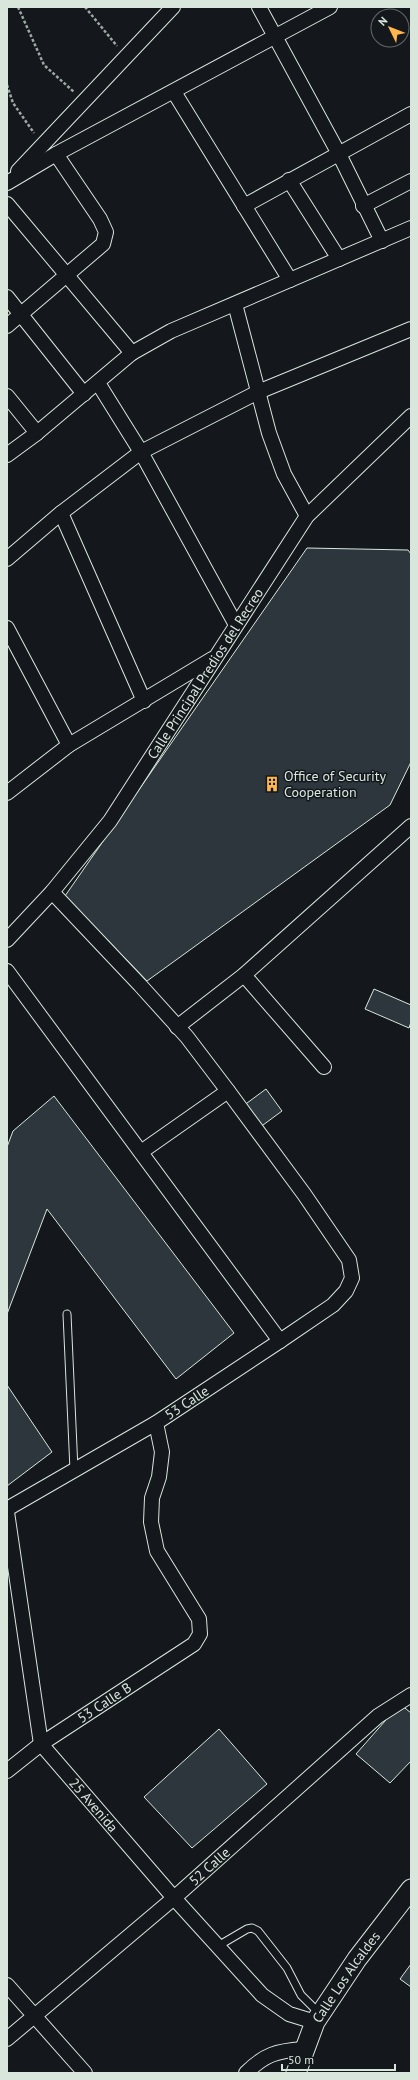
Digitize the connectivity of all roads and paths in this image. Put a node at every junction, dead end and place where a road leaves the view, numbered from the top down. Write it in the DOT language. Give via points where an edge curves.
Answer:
graph roads {
  1 [pos="18,7"];
  2 [pos="85,7"];
  3 [pos="173,7"];
  4 [pos="259,7"];
  5 [pos="330,7"];
  6 [pos="275,36"];
  7 [pos="126,57"];
  8 [pos="7,85"];
  9 [pos="174,92"];
  10 [pos="84,101"];
  11 [pos="411,114"];
  12 [pos="42,145"];
  13 [pos="56,154"];
  14 [pos="339,154"];
  15 [pos="289,180"];
  16 [pos="411,181"];
  17 [pos="7,183"];
  18 [pos="7,204"];
  19 [pos="244,206"];
  20 [pos="363,206"];
  21 [pos="411,228"];
  22 [pos="382,241"];
  23 [pos="339,259"];
  24 [pos="67,276"];
  25 [pos="290,280"];
  26 [pos="7,297"];
  27 [pos="235,304"];
  28 [pos="22,314"];
  29 [pos="7,326"];
  30 [pos="411,329"];
  31 [pos="132,353"];
  32 [pos="98,383"];
  33 [pos="258,392"];
  34 [pos="84,394"];
  35 [pos="7,396"];
  36 [pos="411,416"];
  37 [pos="37,433"];
  38 [pos="141,452"];
  39 [pos="7,455"];
  40 [pos="61,513"];
  41 [pos="307,516"];
  42 [pos="7,559"];
  43 [pos="236,625"];
  44 [pos="7,628"];
  45 [pos="216,656"];
  46 [pos="144,700"];
  47 [pos="69,746"];
  48 [pos="8,790"];
  49 [pos="411,826"];
  50 [pos="52,892"];
  51 [pos="7,940"];
  52 [pos="7,971"];
  53 [pos="244,975"];
  54 [pos="177,1027"];
  55 [pos="324,1067"];
  56 [pos="228,1091"];
  57 [pos="141,1152"];
  58 [pos="67,1314"];
  59 [pos="280,1341"];
  60 [pos="156,1423"];
  61 [pos="74,1470"];
  62 [pos="7,1509"];
  63 [pos="7,1512"];
  64 [pos="411,1695"];
  65 [pos="41,1744"];
  66 [pos="7,1771"];
  67 [pos="411,1889"];
  68 [pos="174,1898"];
  69 [pos="218,1946"];
  70 [pos="7,1985"];
  71 [pos="34,2016"];
  72 [pos="317,2018"];
  73 [pos="7,2039"];
  74 [pos="304,2049"];
  75 [pos="85,2073"];
  76 [pos="246,2073"];
  77 [pos="296,2073"];
  1 -- 10 [label="path" via="44,65"];
  2 -- 7 [label="path"];
  3 -- 7 [label="street"];
  4 -- 6 [label="street"];
  5 -- 6 [label="street"];
  6 -- 9 [label="street"];
  6 -- 14 [label="street"];
  7 -- 10 [label="street"];
  8 -- 12 [label="path" via="13,103"];
  9 -- 13 [label="street"];
  9 -- 19 [label="street"];
  10 -- 12 [label="street"];
  11 -- 14 [label="street"];
  12 -- 17 [label="street"];
  13 -- 17 [label="street"];
  13 -- 24 [label="street" via="106,232 102,244"];
  14 -- 15 [label="street"];
  14 -- 20 [label="street"];
  15 -- 19 [label="street"];
  15 -- 23 [label="street"];
  16 -- 20 [label="street"];
  18 -- 24 [label="street"];
  19 -- 25 [label="street"];
  20 -- 22 [label="street"];
  21 -- 22 [label="street"];
  22 -- 23 [label="street"];
  23 -- 25 [label="street"];
  24 -- 28 [label="street"];
  24 -- 31 [label="street"];
  25 -- 27 [label="street"];
  26 -- 28 [label="street"];
  27 -- 31 [label="street" via="171,331"];
  27 -- 33 [label="street"];
  28 -- 29 [label="street"];
  28 -- 34 [label="street"];
  30 -- 33 [label="street"];
  31 -- 32 [label="street"];
  32 -- 34 [label="street"];
  32 -- 38 [label="street"];
  33 -- 38 [label="street"];
  33 -- 41 [label="street" via="284,474"];
  34 -- 37 [label="street"];
  35 -- 37 [label="street"];
  36 -- 41 [label="street, Calle Principal Predios del Recreo"];
  37 -- 39 [label="street"];
  38 -- 40 [label="street"];
  38 -- 43 [label="street"];
  40 -- 42 [label="street"];
  40 -- 46 [label="street"];
  41 -- 43 [label="street, Calle Principal Predios del Recreo"];
  43 -- 45 [label="street, Calle Principal Predios del Recreo"];
  44 -- 47 [label="street"];
  45 -- 46 [label="street"];
  45 -- 50 [label="street, Calle Principal Predios del Recreo" via="110,821"];
  46 -- 47 [label="street"];
  47 -- 48 [label="street"];
  49 -- 53 [label="street"];
  50 -- 51 [label="street, Calle Principal Predios del Recreo"];
  50 -- 54 [label="street"];
  52 -- 57 [label="street"];
  53 -- 54 [label="street"];
  53 -- 55 [label="street"];
  54 -- 56 [label="street"];
  56 -- 57 [label="street"];
  56 -- 59 [label="street, 53 Calle" via="349,1260 352,1278 346,1291 333,1305"];
  57 -- 59 [label="street"];
  58 -- 61 [label="lane"];
  59 -- 60 [label="street, 53 Calle"];
  60 -- 61 [label="street, 53 Calle"];
  60 -- 65 [label="street, 53 Calle B" via="162,1452 159,1477 152,1498 151,1522 158,1551 198,1619 200,1634 194,1644"];
  61 -- 62 [label="street, 53 Calle"];
  63 -- 65 [label="street"];
  64 -- 68 [label="street, 52 Calle" via="378,1716"];
  65 -- 66 [label="street, 53 Calle B"];
  65 -- 68 [label="street, 25 Avenida"];
  67 -- 72 [label="main road, Calle Los Alcaldes" via="357,1959"];
  68 -- 69 [label="street, 25 Avenida"];
  68 -- 71 [label="street, 52 Calle"];
  69 -- 72 [label="street, 25 Avenida" via="262,1995 289,2014"];
  69 -- 72 [label="lane" via="247,1929 258,1931 287,1968"];
  70 -- 71 [label="street"];
  71 -- 73 [label="street, 52 Calle"];
  71 -- 75 [label="street"];
  72 -- 74 [label="main road, Calle Los Alcaldes"];
  74 -- 76 [label="street" via="280,2051 262,2058"];
  74 -- 77 [label="main road, Calle Los Alcaldes"];
}
